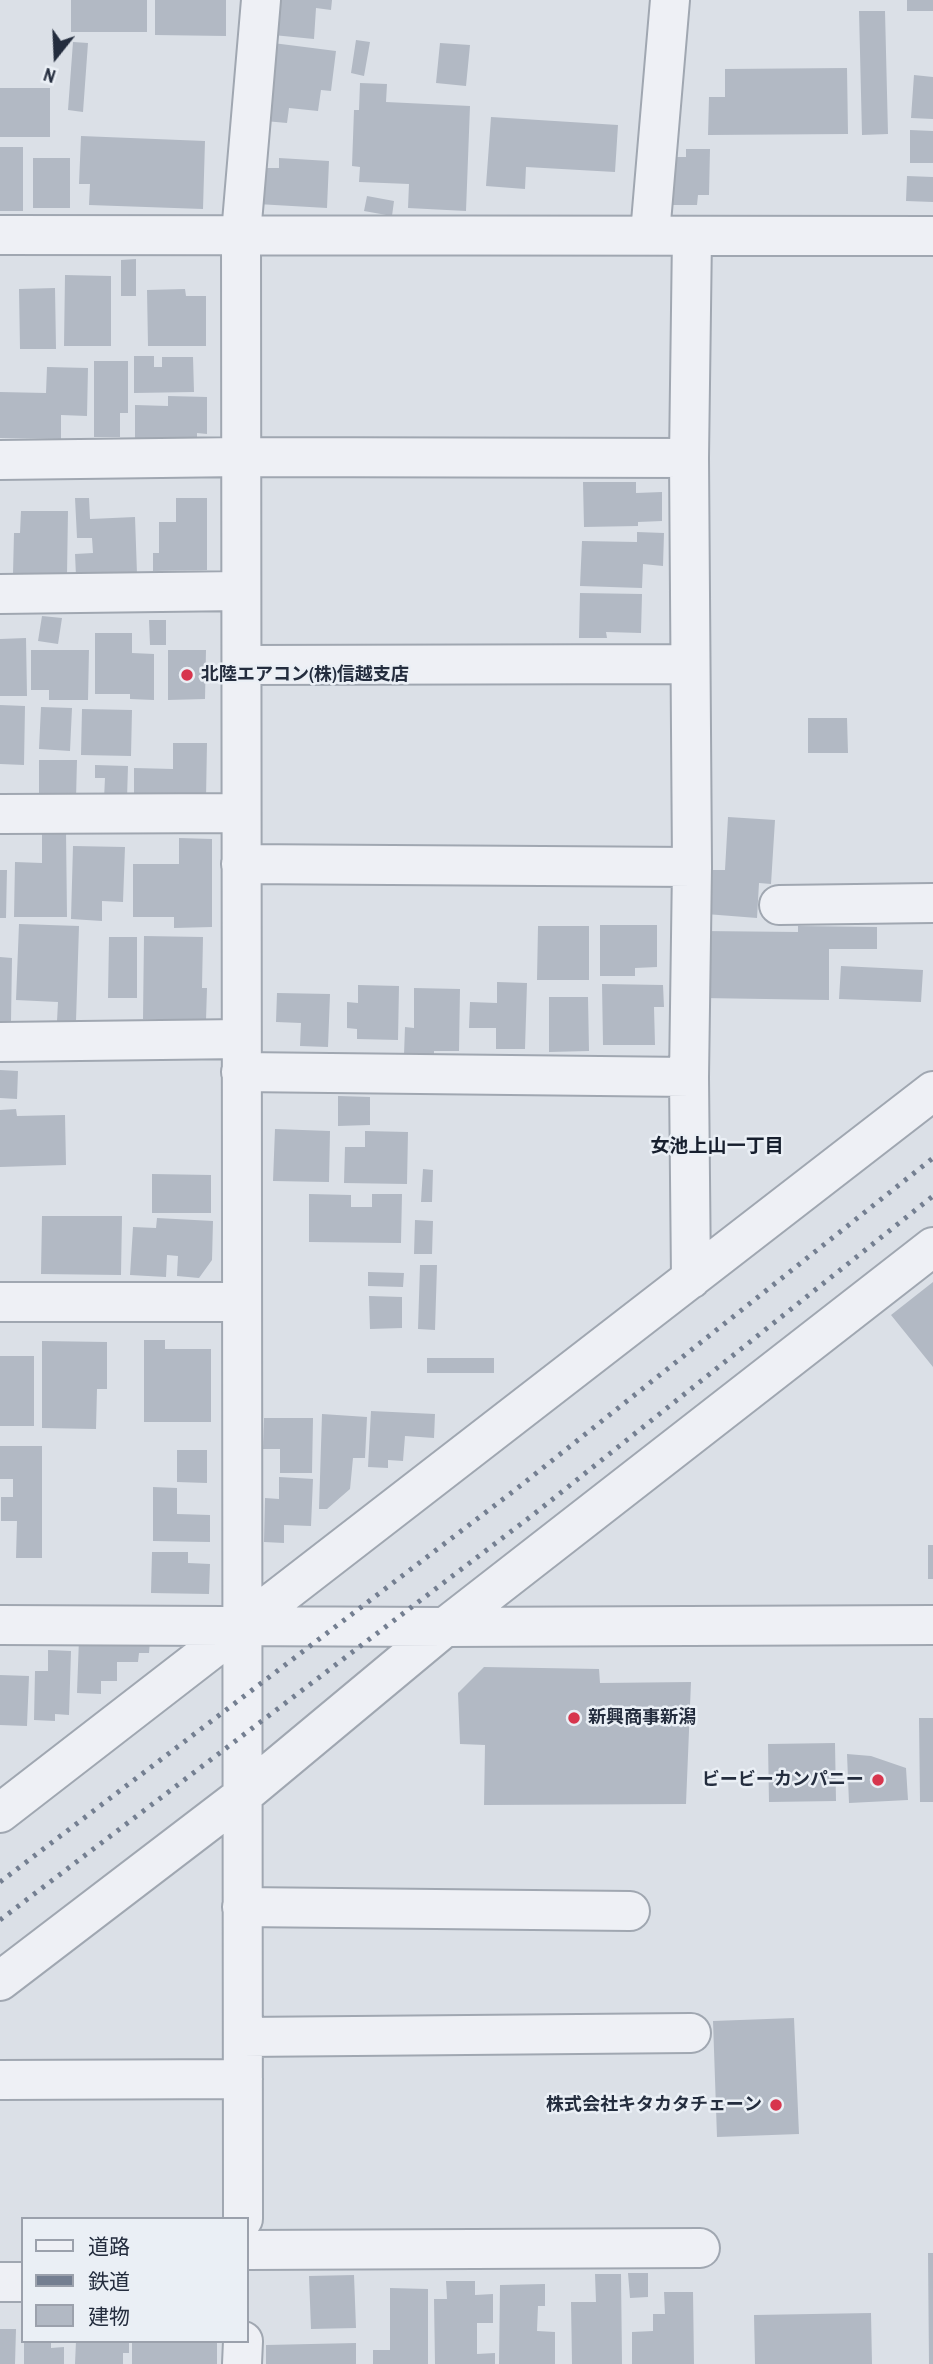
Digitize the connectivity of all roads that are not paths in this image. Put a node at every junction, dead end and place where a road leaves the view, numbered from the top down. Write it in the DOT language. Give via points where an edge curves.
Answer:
graph roads {
  1 [pos="261,0"];
  2 [pos="670,0"];
  3 [pos="241,234"];
  4 [pos="650,234"];
  5 [pos="0,235"];
  6 [pos="692,236"];
  7 [pos="933,236"];
  8 [pos="241,457"];
  9 [pos="689,458"];
  10 [pos="0,460"];
  11 [pos="241,591"];
  12 [pos="0,594"];
  13 [pos="690,664"];
  14 [pos="243,665"];
  15 [pos="241,813"];
  16 [pos="0,814"];
  17 [pos="241,864"];
  18 [pos="692,867"];
  19 [pos="933,903"];
  20 [pos="779,905"];
  21 [pos="0,1042"];
  22 [pos="241,1056"];
  23 [pos="690,1077"];
  24 [pos="933,1091"];
  25 [pos="933,1247"];
  26 [pos="691,1279"];
  27 [pos="0,1302"];
  28 [pos="242,1302"];
  29 [pos="0,1625"];
  30 [pos="933,1625"];
  31 [pos="242,1626"];
  32 [pos="444,1627"];
  33 [pos="242,1796"];
  34 [pos="0,1813"];
  35 [pos="242,1907"];
  36 [pos="630,1911"];
  37 [pos="0,1981"];
  38 [pos="691,2033"];
  39 [pos="243,2037"];
  40 [pos="243,2079"];
  41 [pos="0,2080"];
  42 [pos="243,2217"];
  43 [pos="700,2248"];
  44 [pos="248,2250"];
  45 [pos="21,2281"];
  46 [pos="0,2282"];
  47 [pos="243,2343"];
  48 [pos="242,2364"];
  1 -- 3 [label="street"];
  2 -- 4 [label="street"];
  3 -- 4 [label="street"];
  3 -- 5 [label="street"];
  3 -- 8 [label="street"];
  4 -- 6 [label="street"];
  6 -- 7 [label="street"];
  6 -- 9 [label="street"];
  8 -- 9 [label="street"];
  8 -- 10 [label="street"];
  8 -- 11 [label="street"];
  9 -- 13 [label="street"];
  11 -- 12 [label="street"];
  11 -- 14 [label="street"];
  13 -- 14 [label="street"];
  13 -- 18 [label="street"];
  14 -- 15 [label="street"];
  15 -- 16 [label="street"];
  15 -- 17 [label="street"];
  17 -- 18 [label="street"];
  17 -- 22 [label="street"];
  18 -- 23 [label="street"];
  19 -- 20 [label="street"];
  21 -- 22 [label="street"];
  22 -- 23 [label="street"];
  22 -- 28 [label="street"];
  23 -- 26 [label="street"];
  24 -- 26 [label="street"];
  25 -- 32 [label="street"];
  26 -- 31 [label="street"];
  27 -- 28 [label="street"];
  28 -- 31 [label="street"];
  29 -- 31 [label="street"];
  30 -- 32 [label="street"];
  31 -- 32 [label="street"];
  31 -- 33 [label="street"];
  31 -- 34 [label="street"];
  32 -- 33 [label="street"];
  33 -- 35 [label="street"];
  33 -- 37 [label="street"];
  35 -- 36 [label="street"];
  35 -- 39 [label="street"];
  38 -- 39 [label="street"];
  39 -- 40 [label="street"];
  40 -- 41 [label="street"];
  40 -- 42 [label="street"];
  43 -- 44 [label="street"];
  45 -- 46 [label="street"];
  47 -- 48 [label="street"];
}
